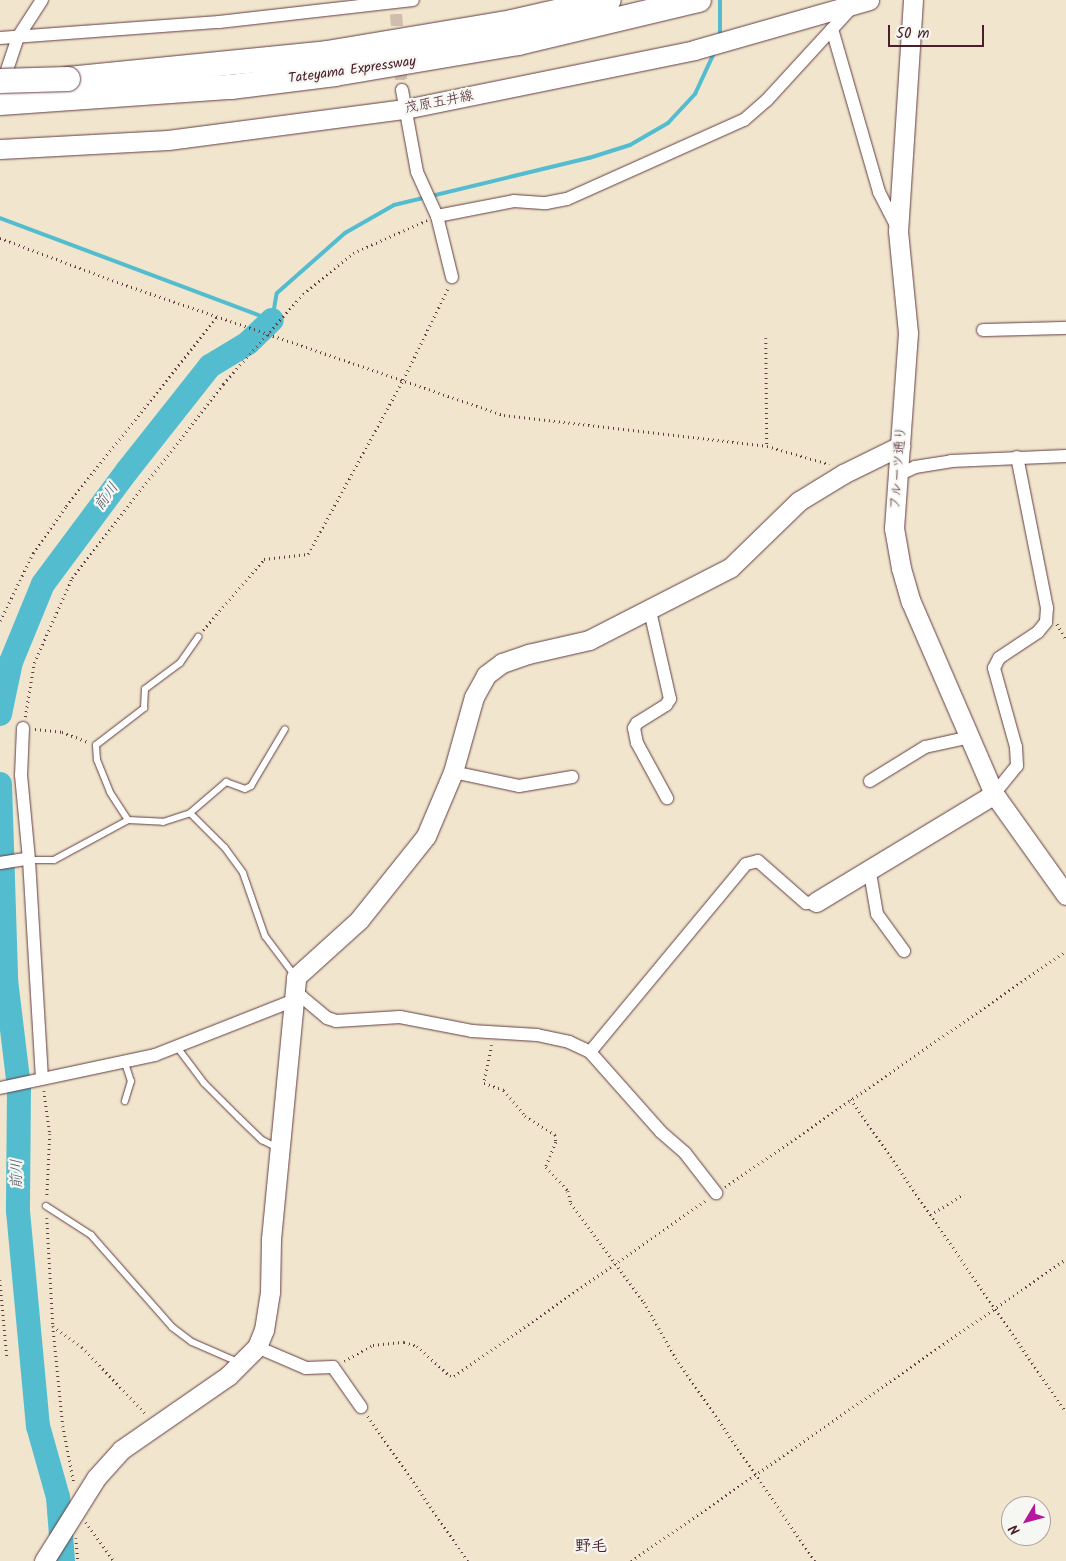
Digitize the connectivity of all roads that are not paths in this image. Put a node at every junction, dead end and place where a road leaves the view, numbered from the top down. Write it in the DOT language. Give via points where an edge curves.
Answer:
graph roads {
  1 [pos="42,0"];
  2 [pos="413,0"];
  3 [pos="609,0"];
  4 [pos="913,0"];
  5 [pos="695,1"];
  6 [pos="862,2"];
  7 [pos="396,6"];
  8 [pos="832,29"];
  9 [pos="0,38"];
  10 [pos="18,38"];
  11 [pos="0,81"];
  12 [pos="67,90"];
  13 [pos="0,92"];
  14 [pos="403,100"];
  15 [pos="0,103"];
  16 [pos="0,149"];
  17 [pos="437,216"];
  18 [pos="898,231"];
  19 [pos="452,278"];
  20 [pos="1066,328"];
  21 [pos="983,330"];
  22 [pos="900,446"];
  23 [pos="1066,456"];
  24 [pos="1016,457"];
  25 [pos="898,475"];
  26 [pos="650,610"];
  27 [pos="198,637"];
  28 [pos="23,728"];
  29 [pos="285,729"];
  30 [pos="970,738"];
  31 [pos="453,772"];
  32 [pos="572,777"];
  33 [pos="870,782"];
  34 [pos="994,794"];
  35 [pos="667,798"];
  36 [pos="190,813"];
  37 [pos="128,820"];
  38 [pos="27,860"];
  39 [pos="0,862"];
  40 [pos="869,867"];
  41 [pos="1066,895"];
  42 [pos="816,902"];
  43 [pos="904,951"];
  44 [pos="296,978"];
  45 [pos="294,1000"];
  46 [pos="177,1047"];
  47 [pos="590,1052"];
  48 [pos="125,1063"];
  49 [pos="42,1078"];
  50 [pos="0,1088"];
  51 [pos="125,1101"];
  52 [pos="281,1150"];
  53 [pos="716,1193"];
  54 [pos="46,1206"];
  55 [pos="257,1347"];
  56 [pos="242,1364"];
  57 [pos="361,1407"];
  58 [pos="47,1557"];
  1 -- 10 [label="street"];
  2 -- 7 [label="street"];
  3 -- 12 [label="highway, Tateyama Expressway" via="512,22 327,53"];
  4 -- 18 [label="street, フルーツ通り"];
  5 -- 12 [label="highway, Tateyama Expressway" via="518,43 411,62 231,87"];
  6 -- 8 [label="street"];
  6 -- 14 [label="street, 茂原五井線" via="694,50"];
  7 -- 10 [label="street"];
  8 -- 17 [label="street" via="744,120 567,199 546,203 514,200"];
  8 -- 18 [label="street" via="879,192"];
  9 -- 10 [label="street"];
  10 -- 13 [label="street"];
  11 -- 12 [label="highway, Tateyama Expressway, bridge"];
  12 -- 15 [label="highway, Tateyama Expressway"];
  14 -- 16 [label="street, 茂原五井線" via="168,140"];
  14 -- 17 [label="street" via="417,172"];
  17 -- 19 [label="street"];
  18 -- 22 [label="street, フルーツ通り" via="908,333"];
  20 -- 21 [label="street"];
  22 -- 25 [label="street, フルーツ通り"];
  22 -- 26 [label="street" via="843,474 799,501 730,568"];
  23 -- 24 [label="street"];
  24 -- 25 [label="street" via="951,461 916,467"];
  24 -- 34 [label="street" via="1047,608 1046,622 1038,632 999,658 994,668 1016,747 1017,766"];
  25 -- 30 [label="street, フルーツ通り" via="894,528 900,568 911,602"];
  26 -- 31 [label="street" via="589,640 502,663 486,676 474,697"];
  26 -- 35 [label="street" via="670,699 634,728 637,743"];
  27 -- 37 [label="lane" via="180,663 145,689 144,708 96,745 97,760 110,792"];
  28 -- 38 [label="street" via="21,776"];
  29 -- 36 [label="lane" via="251,786 245,789 226,782"];
  30 -- 33 [label="street" via="925,747"];
  30 -- 34 [label="street, フルーツ通り"];
  31 -- 32 [label="street" via="519,786"];
  31 -- 44 [label="street" via="426,836 391,883 359,920"];
  34 -- 40 [label="street"];
  34 -- 41 [label="street, フルーツ通り"];
  36 -- 37 [label="lane" via="162,822"];
  36 -- 44 [label="lane" via="225,848 243,873 265,936"];
  37 -- 38 [label="lane" via="54,860"];
  38 -- 39 [label="street"];
  38 -- 49 [label="street"];
  40 -- 42 [label="street"];
  40 -- 43 [label="street" via="877,914"];
  42 -- 47 [label="street" via="806,902 758,861 746,864"];
  44 -- 45 [label="street"];
  45 -- 46 [label="street"];
  45 -- 47 [label="street" via="302,997 327,1018 336,1021 400,1017 494,1034 537,1035 569,1042"];
  45 -- 52 [label="street"];
  46 -- 48 [label="street"];
  46 -- 52 [label="lane" via="204,1083 238,1118 262,1140"];
  47 -- 53 [label="street" via="661,1132 685,1154"];
  48 -- 49 [label="street"];
  48 -- 51 [label="lane" via="131,1081"];
  49 -- 50 [label="street"];
  52 -- 55 [label="street" via="271,1239 270,1292"];
  54 -- 56 [label="lane" via="91,1235 172,1327 192,1342"];
  55 -- 56 [label="street"];
  55 -- 57 [label="street" via="306,1368 333,1367"];
  56 -- 58 [label="street" via="121,1450 96,1478"];
}
